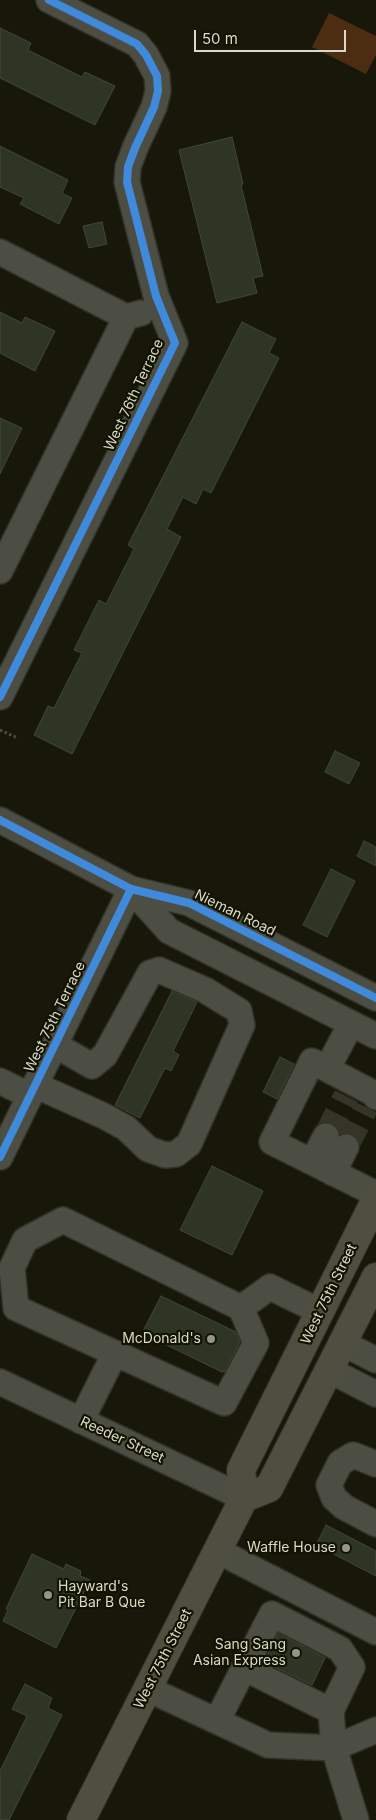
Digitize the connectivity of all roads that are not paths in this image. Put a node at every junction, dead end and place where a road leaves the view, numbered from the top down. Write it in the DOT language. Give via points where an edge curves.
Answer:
graph roads {
  1 [pos="49,0"];
  2 [pos="0,252"];
  3 [pos="160,306"];
  4 [pos="126,318"];
  5 [pos="0,571"];
  6 [pos="0,697"];
  7 [pos="0,820"];
  8 [pos="131,889"];
  9 [pos="376,998"];
  10 [pos="351,1024"];
  11 [pos="376,1036"];
  12 [pos="55,1045"];
  13 [pos="327,1069"];
  14 [pos="0,1081"];
  15 [pos="32,1091"];
  16 [pos="363,1095"];
  17 [pos="336,1141"];
  18 [pos="0,1157"];
  19 [pos="322,1167"];
  20 [pos="376,1194"];
  21 [pos="376,1199"];
  22 [pos="376,1277"];
  23 [pos="241,1308"];
  24 [pos="320,1312"];
  25 [pos="342,1343"];
  26 [pos="115,1353"];
  27 [pos="376,1360"];
  28 [pos="328,1370"];
  29 [pos="0,1382"];
  30 [pos="376,1394"];
  31 [pos="80,1421"];
  32 [pos="376,1464"];
  33 [pos="244,1498"];
  34 [pos="376,1524"];
  35 [pos="218,1551"];
  36 [pos="376,1632"];
  37 [pos="244,1668"];
  38 [pos="148,1689"];
  39 [pos="331,1711"];
  40 [pos="217,1721"];
  41 [pos="376,1730"];
  42 [pos="334,1748"];
  43 [pos="81,1820"];
  44 [pos="356,1820"];
  1 -- 3 [label="street, West 76th Terrace" via="137,44 157,76 154,107 128,167 128,182"];
  2 -- 4 [label="street"];
  3 -- 4 [label="street"];
  3 -- 6 [label="street, West 76th Terrace" via="175,343"];
  4 -- 5 [label="street"];
  7 -- 8 [label="street, Nieman Road"];
  8 -- 9 [label="street, Nieman Road" via="189,903"];
  8 -- 10 [label="street, Nieman Road" via="169,931"];
  8 -- 12 [label="street, West 75th Terrace"];
  10 -- 11 [label="street, Nieman Road"];
  10 -- 13 [label="street"];
  12 -- 15 [label="street, West 75th Terrace"];
  12 -- 15 [label="street" via="92,1066 105,1055 150,972 159,970 206,990 239,1011 242,1026 189,1144 176,1154 165,1155 148,1150 126,1128 104,1116"];
  13 -- 16 [label="street"];
  13 -- 19 [label="street" via="312,1061 272,1142"];
  14 -- 15 [label="street"];
  15 -- 18 [label="street, West 75th Terrace"];
  17 -- 19 [label="street"];
  19 -- 20 [label="street"];
  21 -- 24 [label="main road, West 75th Street"];
  22 -- 25 [label="main road"];
  23 -- 24 [label="street" via="270,1287"];
  23 -- 26 [label="street" via="256,1343 224,1403"];
  23 -- 26 [label="street" via="63,1220 25,1240 12,1268 16,1308"];
  24 -- 33 [label="main road, West 75th Street" via="241,1470"];
  25 -- 27 [label="street"];
  25 -- 28 [label="main road"];
  26 -- 31 [label="street"];
  28 -- 30 [label="street"];
  28 -- 33 [label="main road" via="269,1488"];
  29 -- 31 [label="street, Reeder Street"];
  31 -- 33 [label="street, Reeder Street"];
  32 -- 34 [label="street" via="353,1455 340,1463 329,1485 334,1498 344,1507"];
  33 -- 35 [label="main road, West 75th Street"];
  35 -- 36 [label="street"];
  35 -- 38 [label="main road, West 75th Street"];
  37 -- 39 [label="street"];
  37 -- 39 [label="street" via="272,1614 340,1649 352,1667"];
  37 -- 40 [label="street"];
  38 -- 40 [label="street"];
  38 -- 43 [label="main road, West 75th Street"];
  39 -- 42 [label="street"];
  40 -- 42 [label="street" via="268,1745"];
  41 -- 42 [label="street"];
  42 -- 44 [label="street"];
}
